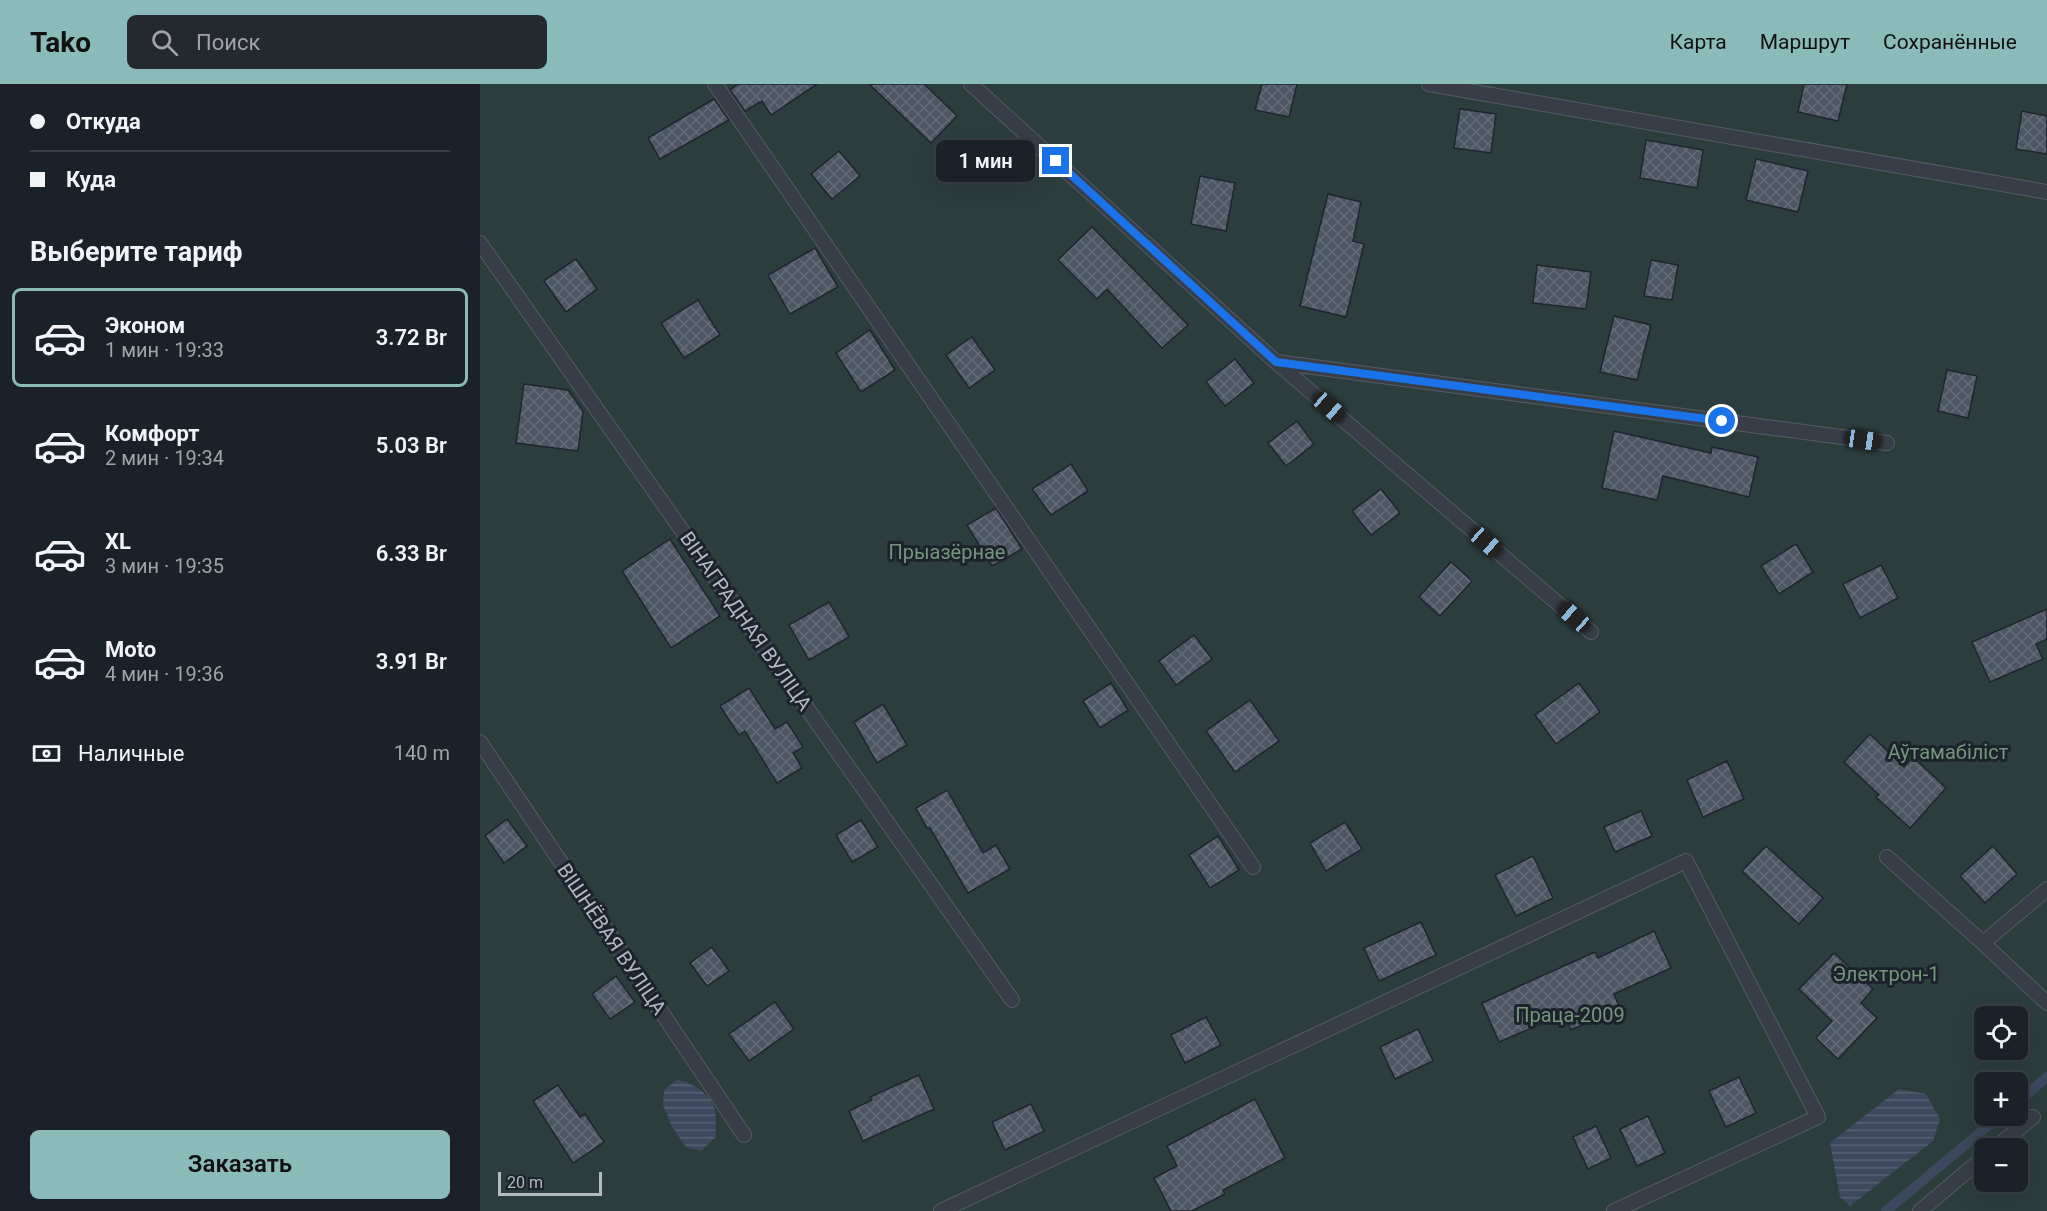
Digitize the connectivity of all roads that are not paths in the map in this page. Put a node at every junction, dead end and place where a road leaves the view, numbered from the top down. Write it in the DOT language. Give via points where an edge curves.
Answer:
graph roads {
  1 [pos="715,84"];
  2 [pos="971,84"];
  3 [pos="1429,84"];
  4 [pos="2047,192"];
  5 [pos="480,243"];
  6 [pos="1276,362"];
  7 [pos="1887,443"];
  8 [pos="1591,632"];
  9 [pos="480,742"];
  10 [pos="1887,857"];
  11 [pos="1253,867"];
  12 [pos="2047,889"];
  13 [pos="1983,943"];
  14 [pos="1012,1000"];
  15 [pos="2047,1003"];
  16 [pos="2033,1117"];
  17 [pos="744,1135"];
  18 [pos="2007,1138"];
  19 [pos="1974,1165"];
  20 [pos="941,1211"];
  21 [pos="1614,1211"];
  22 [pos="1920,1211"];
  1 -- 11 [label="lane"];
  2 -- 6 [label="lane"];
  3 -- 4 [label="lane"];
  5 -- 14 [label="lane, ВІНАГРАДНАЯ ВУЛІЦА"];
  6 -- 7 [label="lane"];
  6 -- 8 [label="lane"];
  9 -- 17 [label="lane, ВІШНЁВАЯ ВУЛІЦА"];
  10 -- 13 [label="lane"];
  12 -- 13 [label="lane"];
  13 -- 15 [label="lane"];
  16 -- 18 [label="lane"];
  19 -- 22 [label="lane"];
  20 -- 21 [label="lane" via="1686,861 1818,1117"];
}
